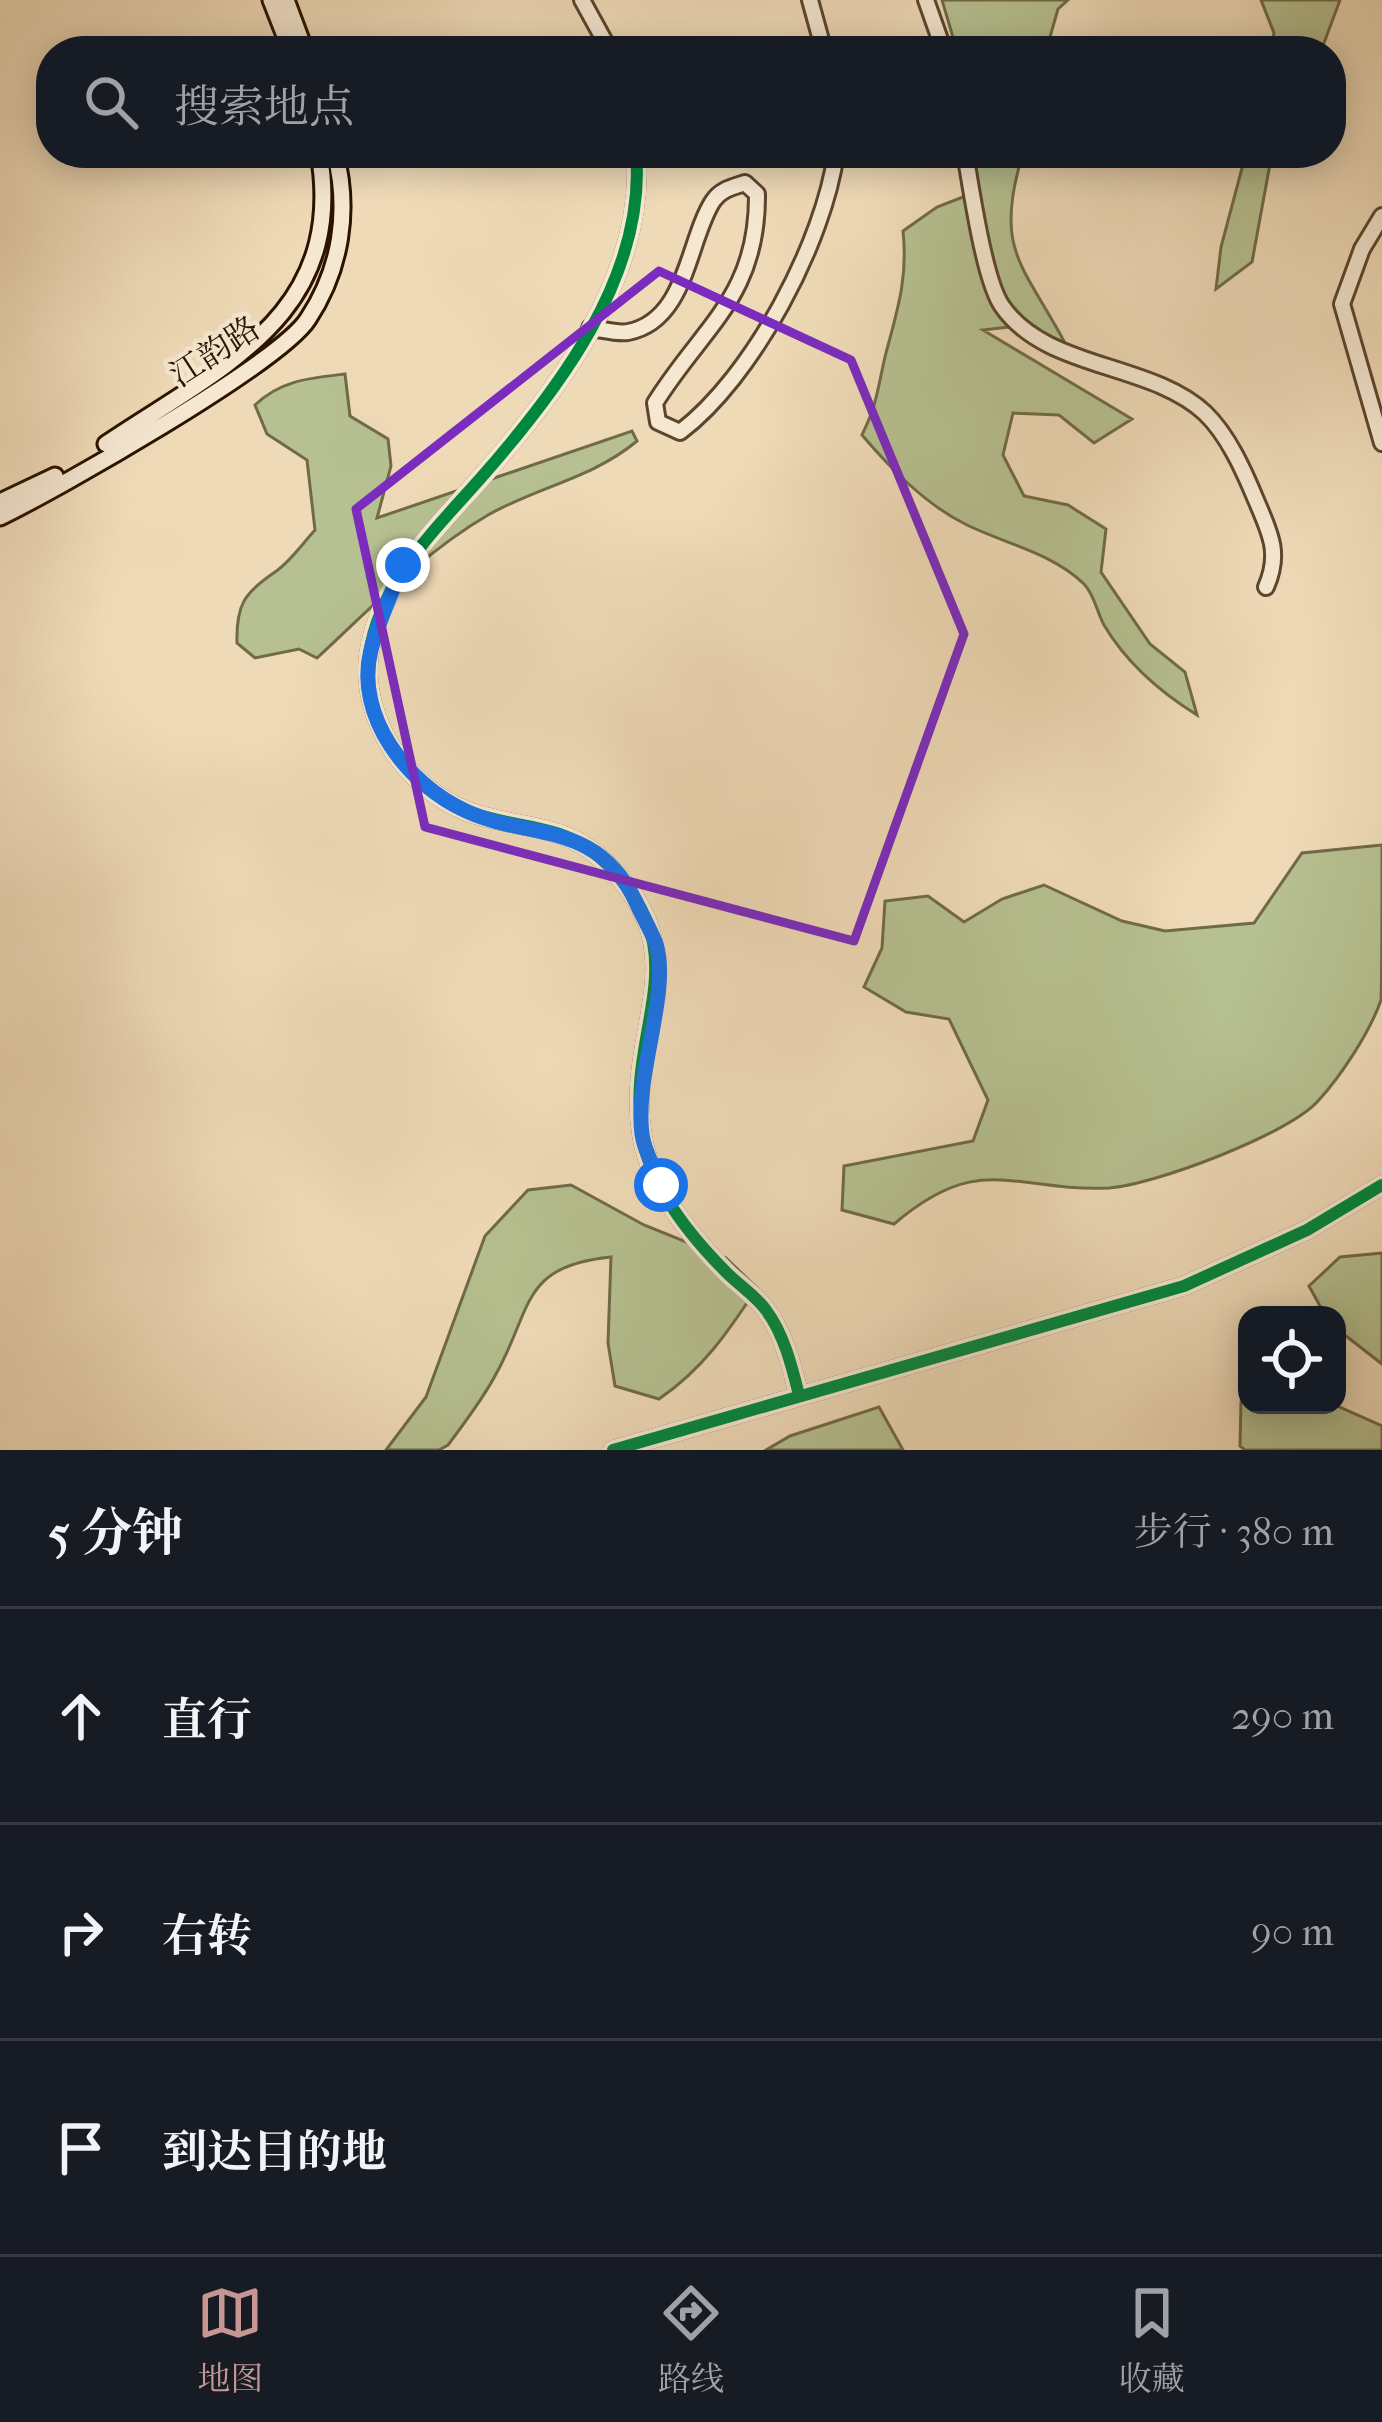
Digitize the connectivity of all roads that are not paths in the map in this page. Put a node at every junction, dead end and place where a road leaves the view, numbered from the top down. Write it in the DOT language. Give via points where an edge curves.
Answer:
graph roads {
  1 [pos="271,0"];
  2 [pos="286,0"];
  3 [pos="582,0"];
  4 [pos="810,0"];
  5 [pos="926,0"];
  6 [pos="285,36"];
  7 [pos="299,36"];
  8 [pos="602,36"];
  9 [pos="820,36"];
  10 [pos="939,36"];
  11 [pos="322,168"];
  12 [pos="337,168"];
  13 [pos="636,168"];
  14 [pos="834,168"];
  15 [pos="968,168"];
  16 [pos="1382,216"];
  17 [pos="590,328"];
  18 [pos="1382,443"];
  19 [pos="0,502"];
  20 [pos="0,517"];
  21 [pos="1266,587"];
  22 [pos="1382,1185"];
  23 [pos="799,1395"];
  24 [pos="613,1450"];
  1 -- 6 [label="main road"];
  2 -- 7 [label="main road"];
  3 -- 8 [label="street"];
  4 -- 9 [label="street"];
  5 -- 10 [label="street"];
  11 -- 19 [label="main road, 江韵路" via="313,266 270,333 67,471"];
  12 -- 20 [label="main road, 江韵路" via="345,222 307,322 267,358"];
  13 -- 17 [label="street" via="636,215 624,258"];
  14 -- 17 [label="street" via="800,267 738,372 680,431 658,422 655,403 732,298 757,229 757,194 746,183 712,202 691,264 650,322 628,332"];
  15 -- 21 [label="street" via="1001,305 1038,338 1204,412 1242,466 1275,545"];
  16 -- 18 [label="street" via="1342,304"];
  17 -- 23 [label="street" via="509,446 403,565 369,654 372,707 387,744 421,780 466,812 552,830 595,854 632,895 657,947 642,1136 686,1228 767,1311"];
  22 -- 23 [label="street" via="1184,1286"];
  23 -- 24 [label="street"];
}
